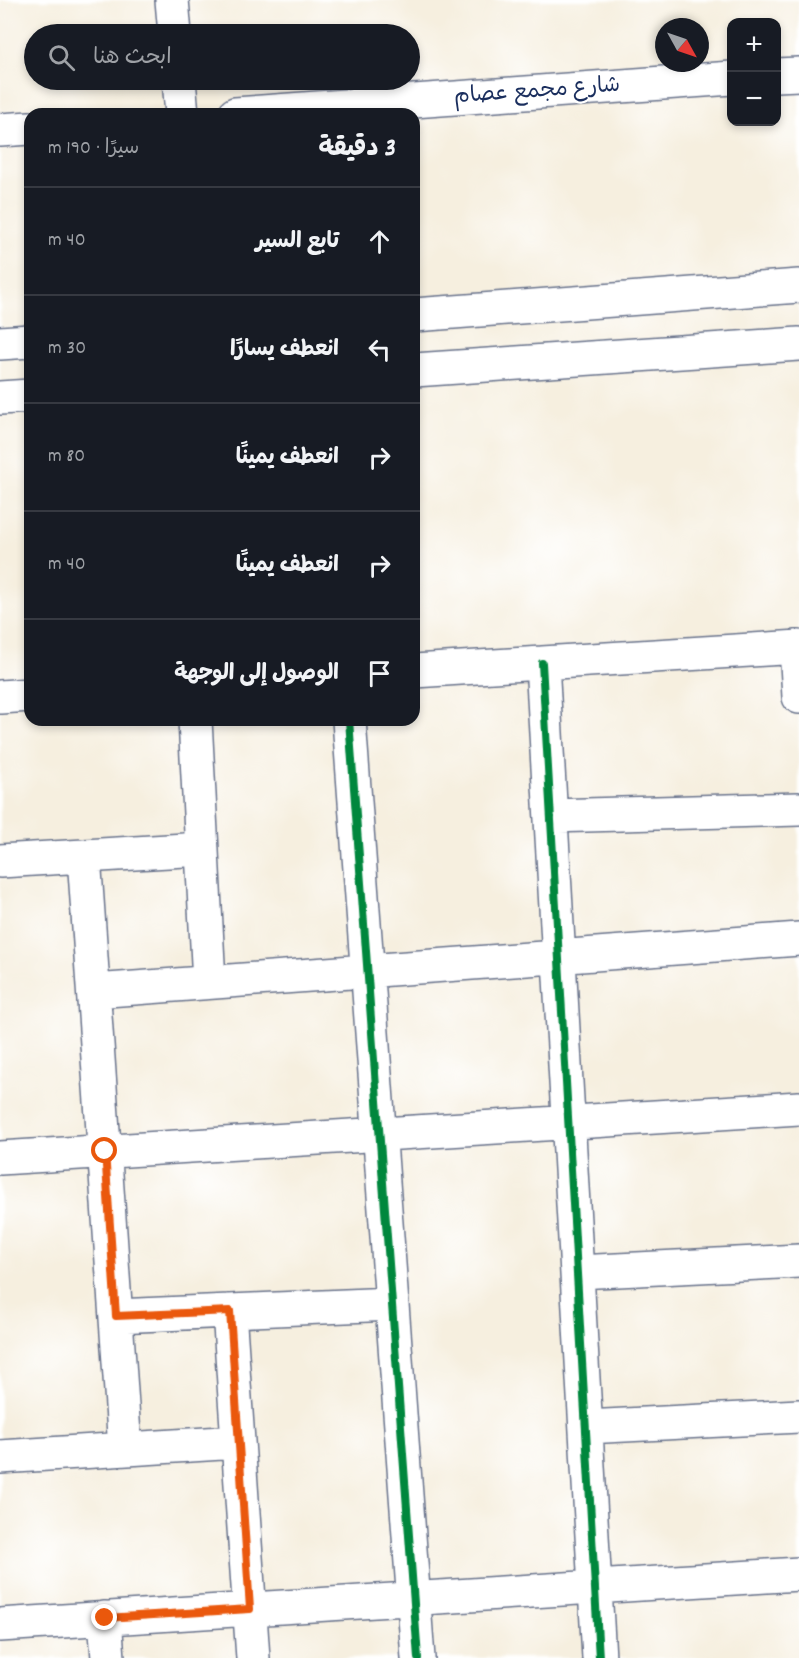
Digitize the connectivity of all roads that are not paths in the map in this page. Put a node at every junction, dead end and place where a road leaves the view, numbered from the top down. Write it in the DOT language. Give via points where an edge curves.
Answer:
graph roads {
  1 [pos="172,0"];
  2 [pos="174,24"];
  3 [pos="799,74"];
  4 [pos="781,75"];
  5 [pos="727,78"];
  6 [pos="180,90"];
  7 [pos="181,108"];
  8 [pos="318,108"];
  9 [pos="24,128"];
  10 [pos="0,130"];
  11 [pos="799,286"];
  12 [pos="420,315"];
  13 [pos="24,341"];
  14 [pos="0,343"];
  15 [pos="799,344"];
  16 [pos="420,370"];
  17 [pos="24,396"];
  18 [pos="0,398"];
  19 [pos="797,647"];
  20 [pos="542,663"];
  21 [pos="420,671"];
  22 [pos="24,696"];
  23 [pos="0,697"];
  24 [pos="799,697"];
  25 [pos="195,726"];
  26 [pos="349,726"];
  27 [pos="799,809"];
  28 [pos="551,816"];
  29 [pos="202,849"];
  30 [pos="84,856"];
  31 [pos="0,861"];
  32 [pos="799,939"];
  33 [pos="559,957"];
  34 [pos="368,971"];
  35 [pos="209,982"];
  36 [pos="94,991"];
  37 [pos="799,1108"];
  38 [pos="568,1122"];
  39 [pos="380,1134"];
  40 [pos="105,1151"];
  41 [pos="0,1158"];
  42 [pos="799,1261"];
  43 [pos="577,1272"];
  44 [pos="392,1304"];
  45 [pos="230,1311"];
  46 [pos="116,1316"];
  47 [pos="799,1416"];
  48 [pos="586,1427"];
  49 [pos="238,1442"];
  50 [pos="125,1449"];
  51 [pos="0,1457"];
  52 [pos="799,1574"];
  53 [pos="595,1587"];
  54 [pos="414,1599"];
  55 [pos="250,1609"];
  56 [pos="105,1618"];
  57 [pos="0,1625"];
  58 [pos="108,1658"];
  59 [pos="253,1658"];
  60 [pos="418,1658"];
  61 [pos="599,1658"];
  1 -- 2 [label="street"];
  3 -- 4 [label="street"];
  5 -- 8 [label="street, شارع مجمع عصام"];
  6 -- 7 [label="street"];
  9 -- 10 [label="street"];
  11 -- 12 [label="street"];
  13 -- 14 [label="street"];
  15 -- 16 [label="street"];
  17 -- 18 [label="street"];
  19 -- 20 [label="street"];
  19 -- 24 [label="street"];
  20 -- 21 [label="street"];
  20 -- 28 [label="street"];
  22 -- 23 [label="street"];
  25 -- 29 [label="street"];
  26 -- 34 [label="street"];
  27 -- 28 [label="street"];
  28 -- 33 [label="street"];
  29 -- 30 [label="street"];
  29 -- 35 [label="street"];
  30 -- 31 [label="street"];
  30 -- 36 [label="street"];
  32 -- 33 [label="street"];
  33 -- 34 [label="street"];
  33 -- 38 [label="street"];
  34 -- 35 [label="street"];
  34 -- 39 [label="street"];
  35 -- 36 [label="street"];
  36 -- 40 [label="street"];
  37 -- 38 [label="street"];
  38 -- 39 [label="street"];
  38 -- 43 [label="street"];
  39 -- 40 [label="street"];
  39 -- 44 [label="street"];
  40 -- 41 [label="street"];
  40 -- 46 [label="street"];
  42 -- 43 [label="street"];
  43 -- 48 [label="street"];
  44 -- 45 [label="street"];
  44 -- 54 [label="street"];
  45 -- 46 [label="street"];
  45 -- 49 [label="street"];
  46 -- 50 [label="street"];
  47 -- 48 [label="street"];
  48 -- 53 [label="street"];
  49 -- 50 [label="street"];
  49 -- 55 [label="street"];
  50 -- 51 [label="street"];
  52 -- 53 [label="street"];
  53 -- 54 [label="street"];
  53 -- 61 [label="street"];
  54 -- 55 [label="street"];
  54 -- 60 [label="street"];
  55 -- 56 [label="street"];
  55 -- 59 [label="street"];
  56 -- 57 [label="street"];
  56 -- 58 [label="street"];
}
